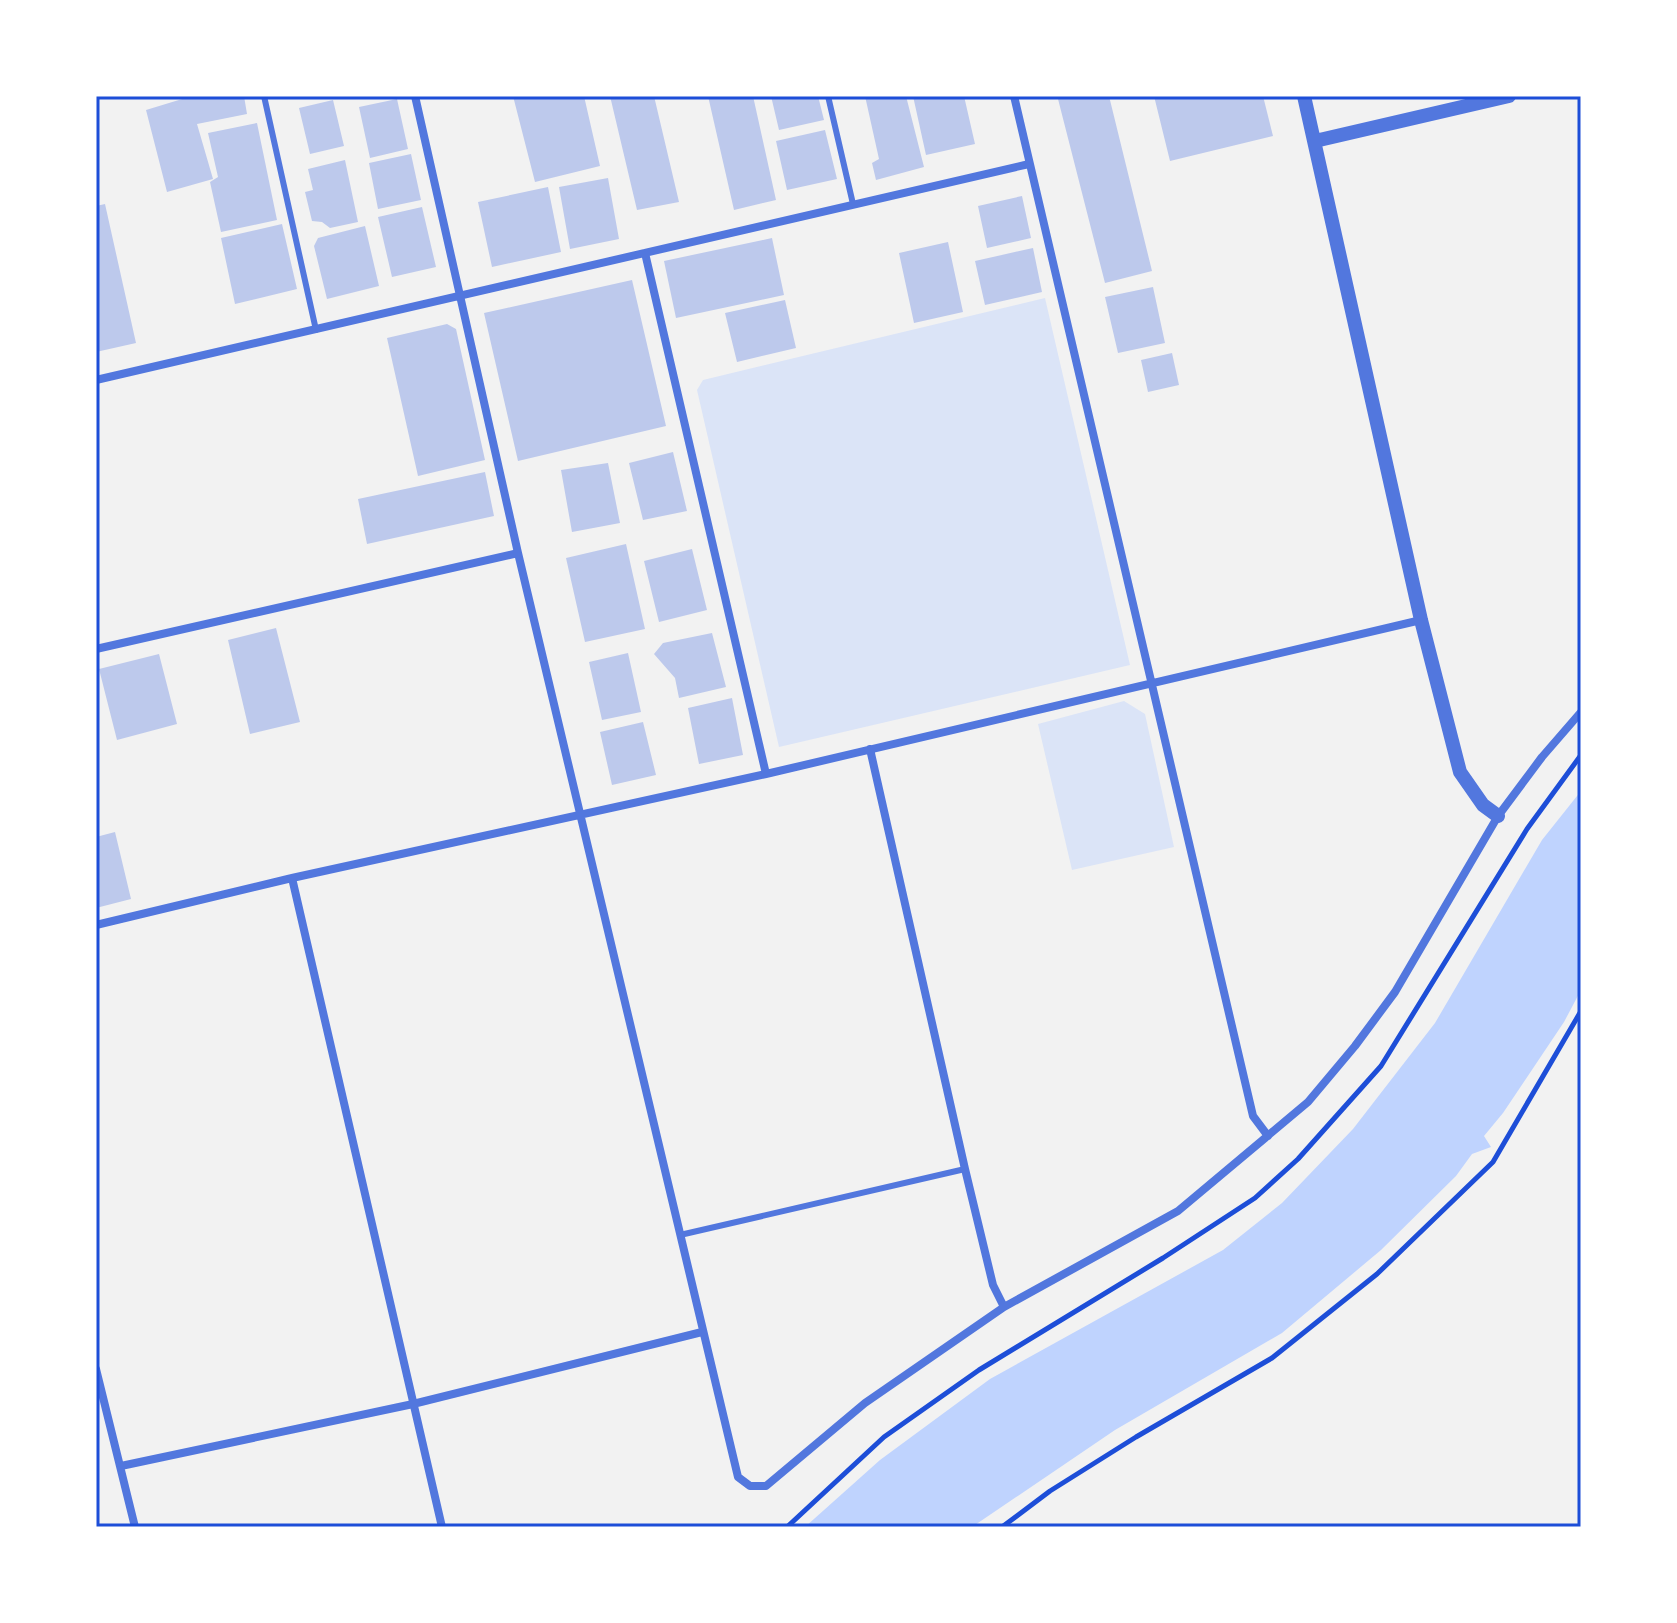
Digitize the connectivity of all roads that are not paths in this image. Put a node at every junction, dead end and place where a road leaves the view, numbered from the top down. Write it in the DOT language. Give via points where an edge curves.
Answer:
graph roads {
  1 [pos="264,96"];
  2 [pos="415,96"];
  3 [pos="828,96"];
  4 [pos="1014,96"];
  5 [pos="1304,96"];
  6 [pos="1509,96"];
  7 [pos="1315,141"];
  8 [pos="1029,164"];
  9 [pos="853,204"];
  10 [pos="645,253"];
  11 [pos="459,295"];
  12 [pos="316,330"];
  13 [pos="96,380"];
  14 [pos="518,553"];
  15 [pos="1421,620"];
  16 [pos="96,649"];
  17 [pos="1152,684"];
  18 [pos="1581,712"];
  19 [pos="870,749"];
  20 [pos="766,774"];
  21 [pos="581,816"];
  22 [pos="1498,816"];
  23 [pos="292,878"];
  24 [pos="96,925"];
  25 [pos="1268,1136"];
  26 [pos="965,1169"];
  27 [pos="680,1235"];
  28 [pos="1004,1307"];
  29 [pos="702,1332"];
  30 [pos="96,1369"];
  31 [pos="413,1404"];
  32 [pos="121,1466"];
  33 [pos="135,1527"];
  34 [pos="442,1527"];
  1 -- 12 [label="lane"];
  2 -- 11 [label="street"];
  3 -- 9 [label="lane"];
  4 -- 8 [label="street"];
  5 -- 7 [label="street"];
  6 -- 7 [label="street"];
  7 -- 15 [label="street"];
  8 -- 9 [label="street"];
  8 -- 17 [label="street"];
  9 -- 10 [label="street"];
  10 -- 11 [label="street"];
  10 -- 20 [label="street"];
  11 -- 12 [label="street"];
  11 -- 14 [label="street"];
  12 -- 13 [label="street"];
  14 -- 16 [label="street"];
  14 -- 21 [label="street"];
  15 -- 17 [label="street"];
  15 -- 22 [label="street" via="1460,772 1483,805"];
  17 -- 19 [label="street"];
  17 -- 25 [label="street" via="1253,1116"];
  18 -- 22 [label="street"];
  19 -- 20 [label="street"];
  19 -- 26 [label="street"];
  20 -- 21 [label="street"];
  21 -- 23 [label="street"];
  21 -- 27 [label="street"];
  22 -- 25 [label="street" via="1395,992 1308,1102"];
  23 -- 24 [label="street"];
  23 -- 31 [label="street"];
  25 -- 28 [label="street" via="1178,1211"];
  26 -- 27 [label="lane"];
  26 -- 28 [label="street" via="993,1285"];
  27 -- 29 [label="street"];
  28 -- 29 [label="street" via="865,1403 766,1486 750,1486 738,1477"];
  29 -- 31 [label="street"];
  30 -- 32 [label="street"];
  31 -- 32 [label="street"];
  31 -- 34 [label="street"];
  32 -- 33 [label="street"];
}
